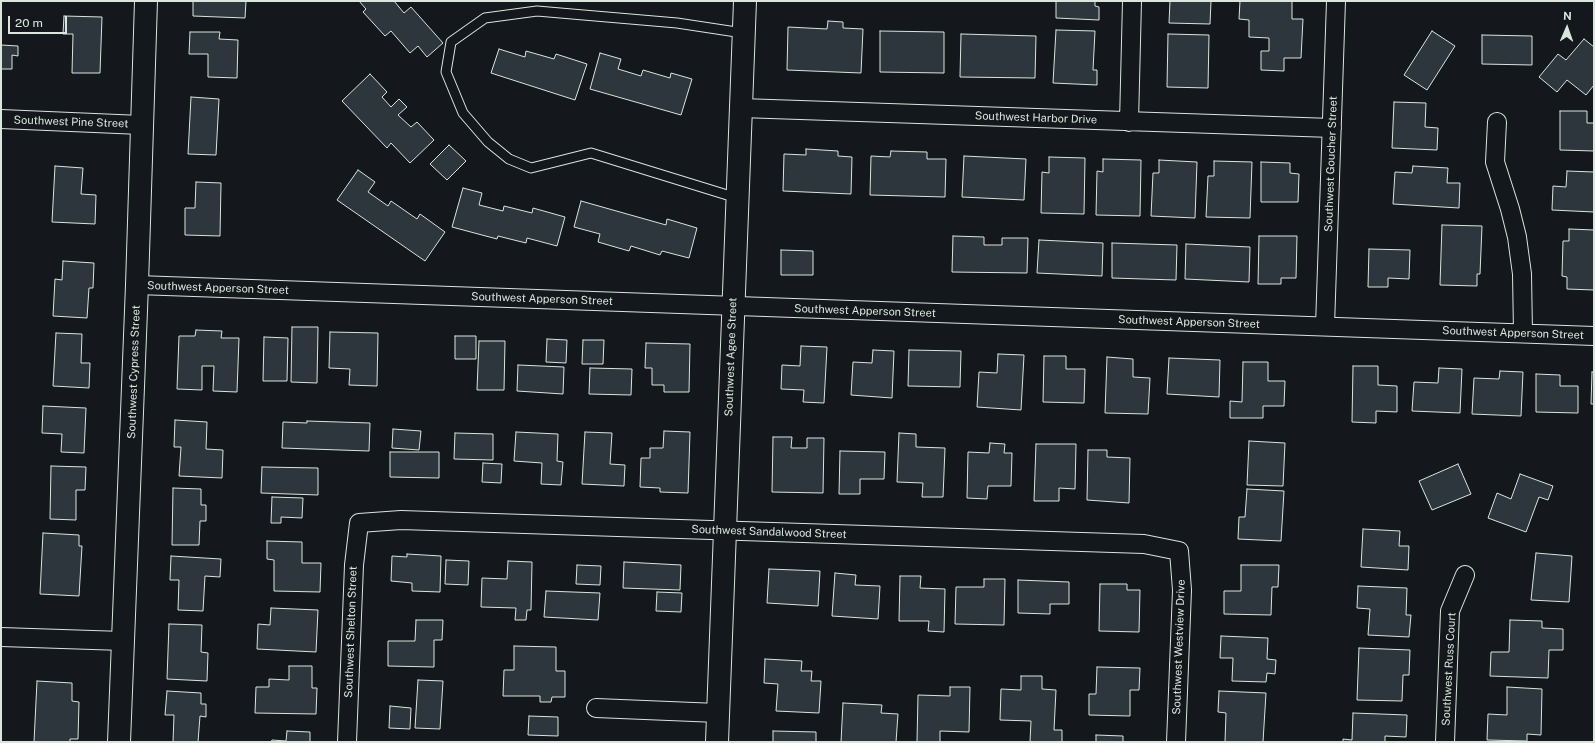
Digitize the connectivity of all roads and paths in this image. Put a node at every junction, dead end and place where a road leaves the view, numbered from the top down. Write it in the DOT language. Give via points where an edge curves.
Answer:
graph roads {
  1 [pos="146,1"];
  2 [pos="745,1"];
  3 [pos="1132,1"];
  4 [pos="1336,1"];
  5 [pos="743,33"];
  6 [pos="741,108"];
  7 [pos="1,119"];
  8 [pos="1129,122"];
  9 [pos="1497,122"];
  10 [pos="141,125"];
  11 [pos="1332,128"];
  12 [pos="738,198"];
  13 [pos="137,285"];
  14 [pos="733,306"];
  15 [pos="1325,326"];
  16 [pos="1523,333"];
  17 [pos="1594,336"];
  18 [pos="359,522"];
  19 [pos="725,530"];
  20 [pos="1179,552"];
  21 [pos="1465,575"];
  22 [pos="1,637"];
  23 [pos="123,642"];
  24 [pos="596,708"];
  25 [pos="718,712"];
  26 [pos="119,742"];
  27 [pos="347,742"];
  28 [pos="717,742"];
  29 [pos="1176,742"];
  30 [pos="1445,742"];
  1 -- 10 [label="street, Southwest Cypress Street"];
  2 -- 5 [label="street, Southwest Agee Street"];
  3 -- 8 [label="street"];
  4 -- 11 [label="street, Southwest Goucher Street"];
  5 -- 6 [label="street, Southwest Agee Street"];
  5 -- 12 [label="lane" via="677,23 537,11 484,18 451,42 446,72 463,114 488,142 509,159 531,168 591,153"];
  6 -- 8 [label="street, Southwest Harbor Drive"];
  6 -- 12 [label="street, Southwest Agee Street"];
  7 -- 10 [label="street, Southwest Pine Street"];
  8 -- 11 [label="street, Southwest Harbor Drive"];
  9 -- 16 [label="street" via="1495,162 1517,237 1522,274"];
  10 -- 13 [label="street, Southwest Cypress Street"];
  11 -- 15 [label="street, Southwest Goucher Street"];
  12 -- 14 [label="street, Southwest Agee Street"];
  13 -- 14 [label="street, Southwest Apperson Street"];
  13 -- 23 [label="street, Southwest Cypress Street"];
  14 -- 15 [label="street, Southwest Apperson Street"];
  14 -- 19 [label="street, Southwest Agee Street"];
  15 -- 16 [label="street, Southwest Apperson Street"];
  16 -- 17 [label="street, Southwest Apperson Street"];
  18 -- 19 [label="street, Southwest Sandalwood Street" via="401,520"];
  18 -- 27 [label="street, Southwest Shelton Street" via="354,565"];
  19 -- 20 [label="street, Southwest Sandalwood Street" via="1144,544"];
  19 -- 25 [label="street, Southwest Agee Street"];
  20 -- 29 [label="street, Southwest Westview Drive" via="1182,590"];
  21 -- 30 [label="street, Southwest Russ Court" via="1450,611"];
  22 -- 23 [label="street"];
  23 -- 26 [label="street, Southwest Cypress Street"];
  24 -- 25 [label="street"];
  25 -- 28 [label="street, Southwest Agee Street"];
}
